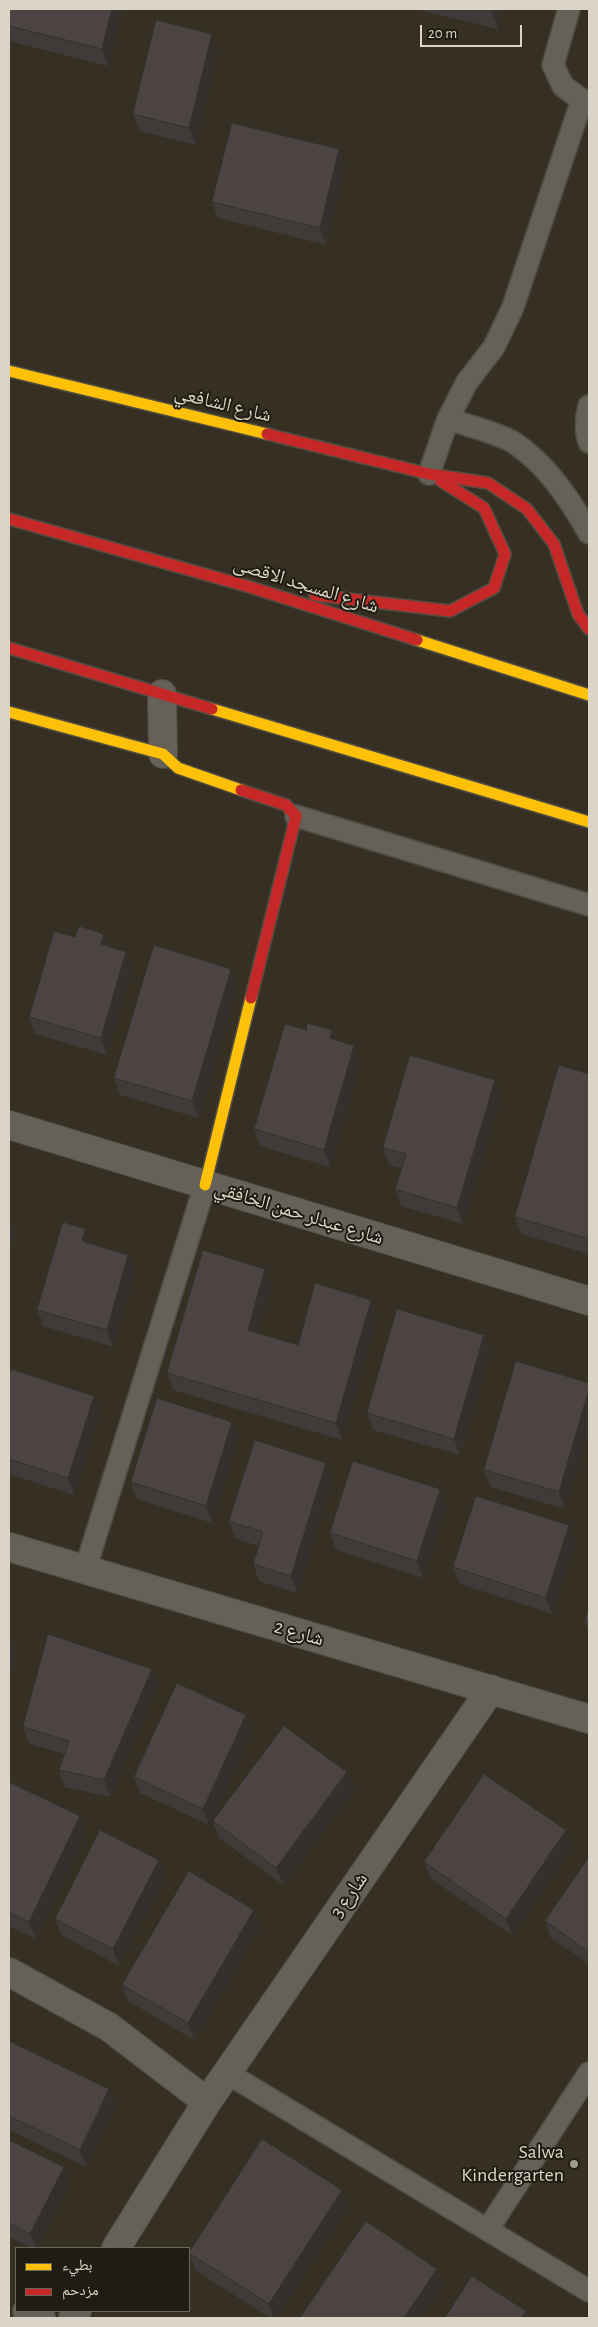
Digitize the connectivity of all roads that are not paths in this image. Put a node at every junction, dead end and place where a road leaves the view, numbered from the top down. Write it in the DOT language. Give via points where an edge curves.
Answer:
graph roads {
  1 [pos="568,9"];
  2 [pos="586,101"];
  3 [pos="9,371"];
  4 [pos="589,406"];
  5 [pos="448,419"];
  6 [pos="589,442"];
  7 [pos="429,474"];
  8 [pos="9,518"];
  9 [pos="589,533"];
  10 [pos="250,587"];
  11 [pos="589,629"];
  12 [pos="9,648"];
  13 [pos="162,694"];
  14 [pos="589,695"];
  15 [pos="9,712"];
  16 [pos="163,754"];
  17 [pos="296,816"];
  18 [pos="589,822"];
  19 [pos="589,905"];
  20 [pos="9,1125"];
  21 [pos="205,1185"];
  22 [pos="589,1302"];
  23 [pos="9,1547"];
  24 [pos="85,1570"];
  25 [pos="491,1689"];
  26 [pos="589,1720"];
  27 [pos="9,1972"];
  28 [pos="227,2073"];
  29 [pos="589,2073"];
  30 [pos="207,2102"];
  31 [pos="488,2229"];
  32 [pos="117,2247"];
  33 [pos="589,2291"];
  34 [pos="29,2312"];
  35 [pos="41,2318"];
  1 -- 2 [label="lane" via="553,65 563,86"];
  2 -- 5 [label="lane" via="513,307 494,347 467,382"];
  3 -- 7 [label="street, شارع الشافعي"];
  4 -- 6 [label="lane" via="586,416"];
  5 -- 7 [label="lane"];
  5 -- 9 [label="lane" via="512,442 544,469 570,500"];
  7 -- 10 [label="street, شارع الشافعي" via="484,508 504,554 494,588 450,610"];
  7 -- 11 [label="street, شارع الشافعي" via="488,483 527,509 554,544 578,614"];
  8 -- 10 [label="street, شارع المسجد الاقصى"];
  10 -- 14 [label="street, شارع المسجد الاقصى"];
  12 -- 13 [label="street"];
  13 -- 16 [label="street"];
  13 -- 18 [label="street"];
  15 -- 16 [label="street"];
  16 -- 17 [label="street" via="178,768 286,805"];
  17 -- 19 [label="lane"];
  17 -- 21 [label="street"];
  20 -- 21 [label="street, شارع عبدلر حمن الخافقي"];
  21 -- 22 [label="street, شارع عبدلر حمن الخافقي"];
  21 -- 24 [label="lane"];
  23 -- 24 [label="street, شارع 2"];
  24 -- 25 [label="street, شارع 2"];
  25 -- 26 [label="street, شارع 2"];
  25 -- 28 [label="street, شارع 3"];
  27 -- 30 [label="street" via="109,2027"];
  28 -- 30 [label="street, شارع 3"];
  28 -- 31 [label="lane"];
  29 -- 31 [label="lane"];
  30 -- 32 [label="street, شارع 3"];
  31 -- 33 [label="lane"];
  34 -- 35 [label="street"];
}
